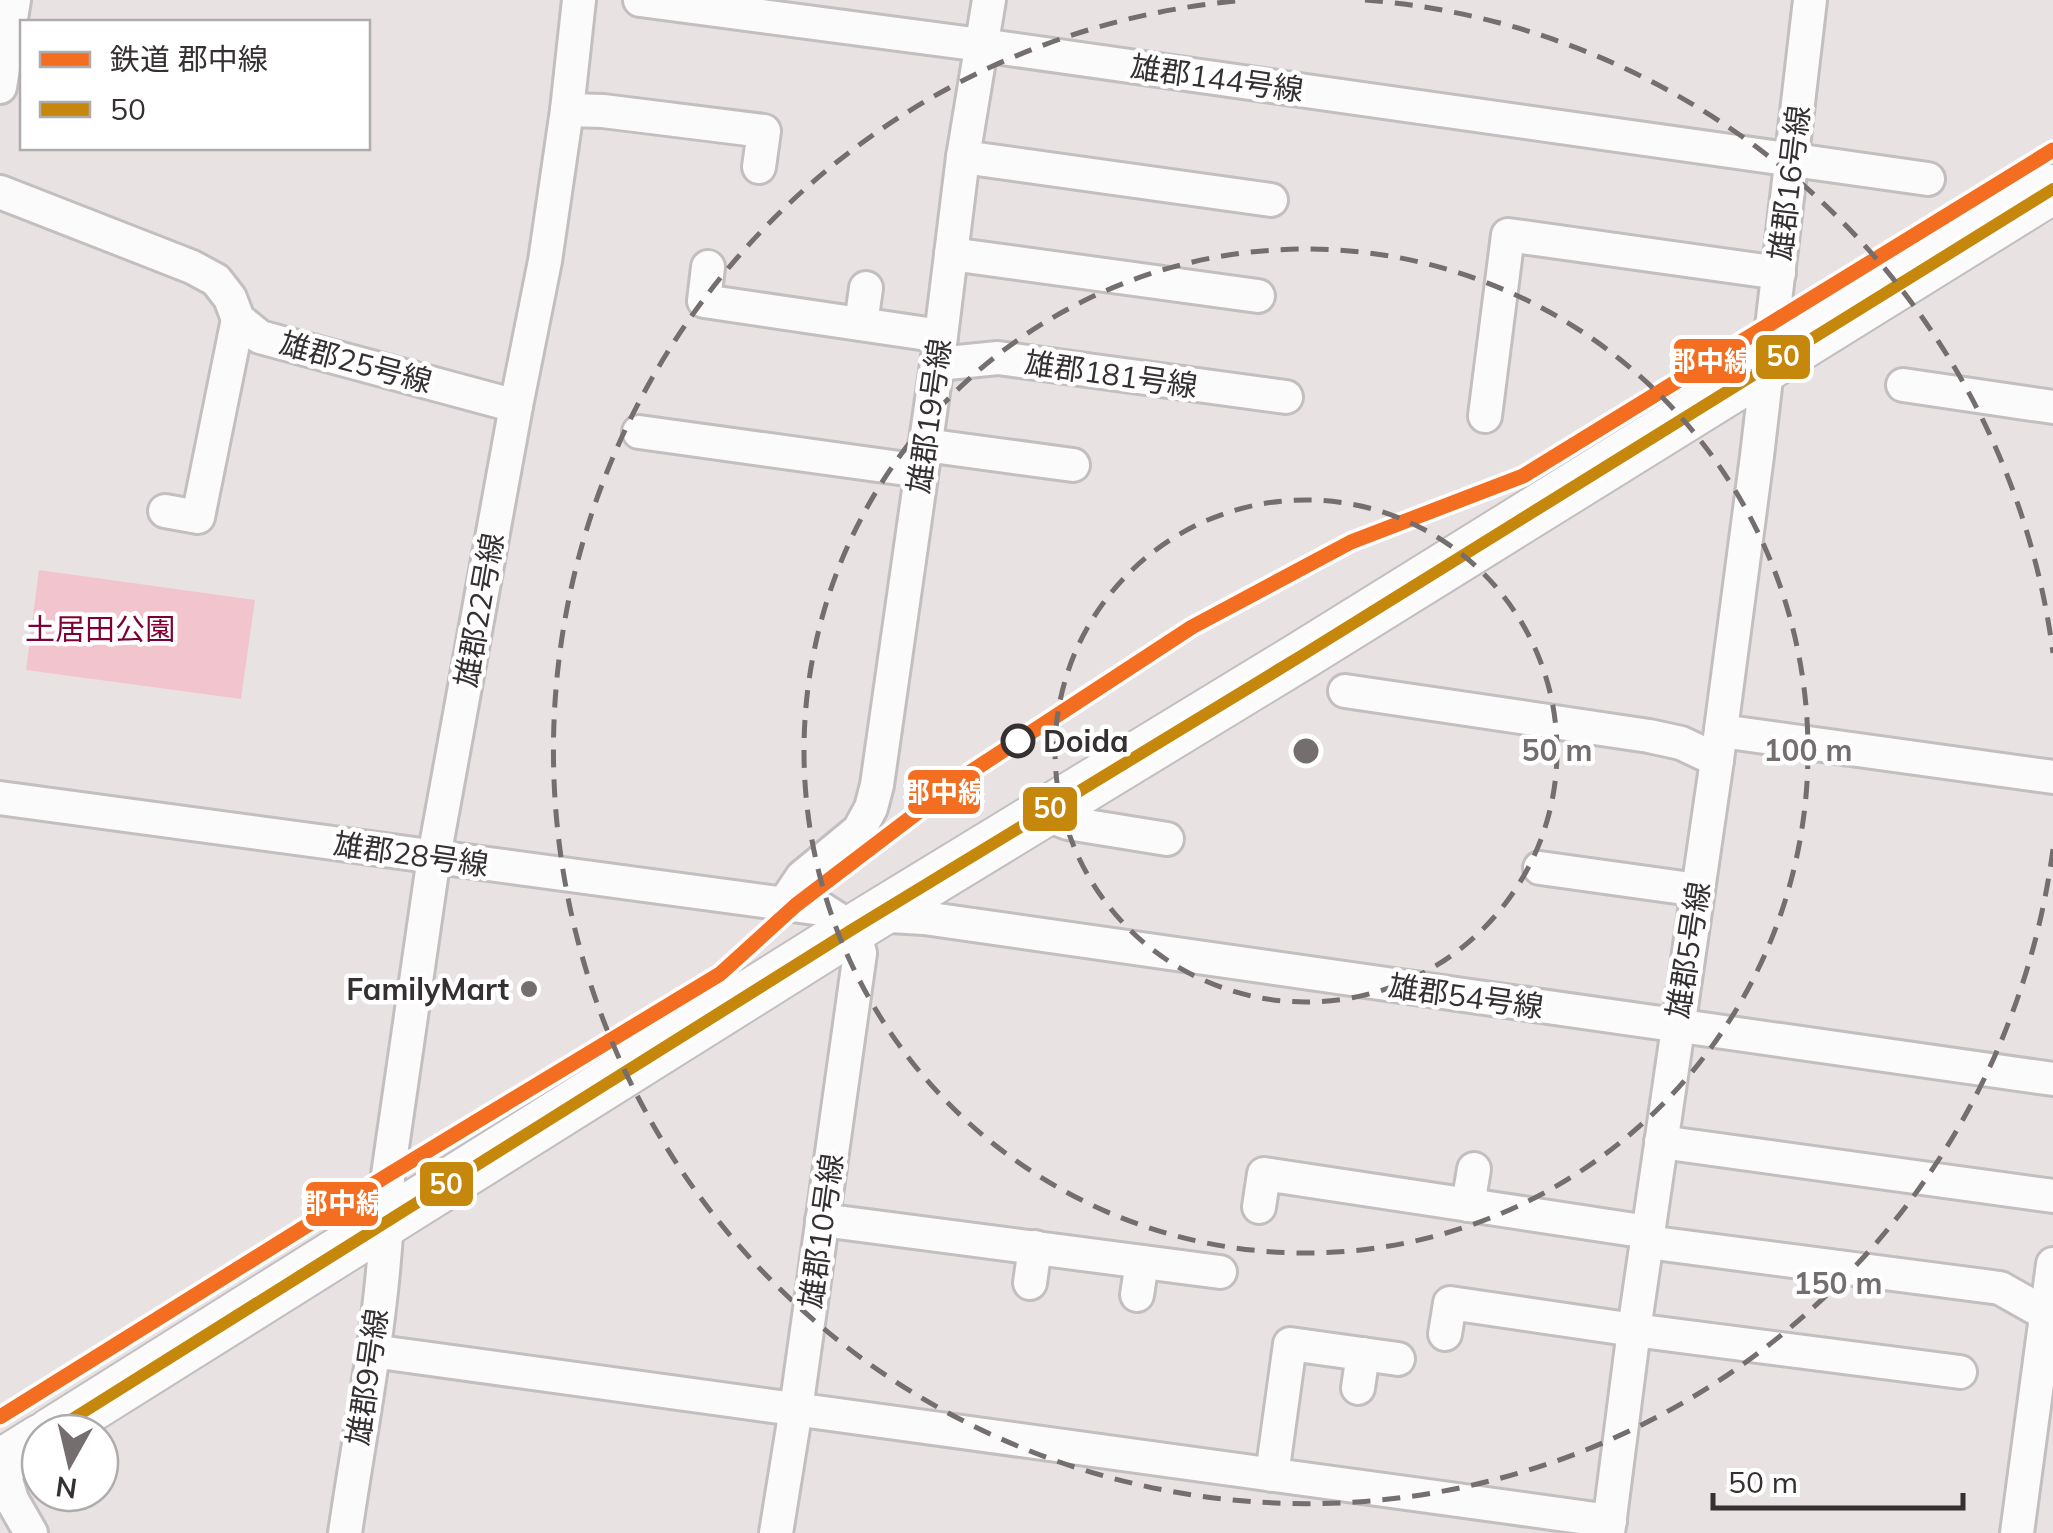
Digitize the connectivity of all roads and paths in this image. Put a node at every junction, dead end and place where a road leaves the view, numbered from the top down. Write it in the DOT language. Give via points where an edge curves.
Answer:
graph roads {
  1 [pos="14,0"];
  2 [pos="578,0"];
  3 [pos="640,0"];
  4 [pos="989,0"];
  5 [pos="1810,0"];
  6 [pos="982,45"];
  7 [pos="0,87"];
  8 [pos="566,110"];
  9 [pos="963,157"];
  10 [pos="1792,160"];
  11 [pos="759,167"];
  12 [pos="1928,179"];
  13 [pos="2053,189"];
  14 [pos="0,192"];
  15 [pos="1270,200"];
  16 [pos="951,254"];
  17 [pos="708,267"];
  18 [pos="1778,273"];
  19 [pos="866,288"];
  20 [pos="1258,296"];
  21 [pos="238,319"];
  22 [pos="861,324"];
  23 [pos="939,350"];
  24 [pos="1767,366"];
  25 [pos="1915,395"];
  26 [pos="516,406"];
  27 [pos="1266,406"];
  28 [pos="2053,407"];
  29 [pos="1485,416"];
  30 [pos="639,432"];
  31 [pos="923,458"];
  32 [pos="1074,465"];
  33 [pos="165,512"];
  34 [pos="1363,704"];
  35 [pos="1719,746"];
  36 [pos="2053,777"];
  37 [pos="0,798"];
  38 [pos="1051,809"];
  39 [pos="1167,839"];
  40 [pos="434,857"];
  41 [pos="1540,868"];
  42 [pos="1698,890"];
  43 [pos="784,904"];
  44 [pos="851,918"];
  45 [pos="1676,1027"];
  46 [pos="2053,1079"];
  47 [pos="1660,1142"];
  48 [pos="1474,1168"];
  49 [pos="2053,1196"];
  50 [pos="1468,1205"];
  51 [pos="1259,1208"];
  52 [pos="388,1220"];
  53 [pos="822,1220"];
  54 [pos="1647,1237"];
  55 [pos="1035,1247"];
  56 [pos="1142,1262"];
  57 [pos="2053,1264"];
  58 [pos="1220,1272"];
  59 [pos="1030,1282"];
  60 [pos="1137,1296"];
  61 [pos="2046,1314"];
  62 [pos="1634,1330"];
  63 [pos="1445,1334"];
  64 [pos="372,1351"];
  65 [pos="1362,1354"];
  66 [pos="1398,1359"];
  67 [pos="1960,1372"];
  68 [pos="1358,1388"];
  69 [pos="796,1409"];
  70 [pos="82,1413"];
  71 [pos="0,1464"];
  72 [pos="1272,1475"];
  73 [pos="1609,1527"];
  74 [pos="31,1533"];
  75 [pos="344,1533"];
  76 [pos="776,1533"];
  77 [pos="2018,1533"];
  1 -- 7 [label="street"];
  2 -- 8 [label="street, 雄郡22号線"];
  3 -- 6 [label="street, 雄郡144号線"];
  4 -- 6 [label="street, 雄郡19号線"];
  5 -- 10 [label="street, 雄郡16号線"];
  6 -- 9 [label="street, 雄郡19号線"];
  6 -- 10 [label="street, 雄郡144号線"];
  8 -- 11 [label="street" via="764,132"];
  8 -- 26 [label="street, 雄郡22号線"];
  9 -- 15 [label="street"];
  9 -- 16 [label="street, 雄郡19号線"];
  10 -- 12 [label="street, 雄郡144号線"];
  10 -- 18 [label="street, 雄郡16号線"];
  13 -- 24 [label="main road"];
  14 -- 21 [label="street, 雄郡25号線" via="192,267 216,280"];
  16 -- 20 [label="street"];
  16 -- 23 [label="street, 雄郡19号線"];
  17 -- 22 [label="street, 雄郡181号線" via="704,301"];
  18 -- 24 [label="street, 雄郡16号線"];
  18 -- 29 [label="street" via="1508,235"];
  19 -- 22 [label="street"];
  21 -- 26 [label="street, 雄郡25号線" via="260,336"];
  21 -- 33 [label="street" via="198,517"];
  22 -- 23 [label="street, 雄郡181号線"];
  23 -- 27 [label="street, 雄郡181号線" via="998,358 1103,388"];
  23 -- 31 [label="street, 雄郡19号線"];
  24 -- 35 [label="street, 雄郡5号線"];
  24 -- 38 [label="main road"];
  25 -- 28 [label="street"];
  26 -- 40 [label="street, 雄郡22号線"];
  30 -- 31 [label="street"];
  31 -- 32 [label="street"];
  31 -- 43 [label="street, 雄郡19号線" via="871,808 860,830 802,877"];
  34 -- 35 [label="street" via="1517,732 1649,736"];
  35 -- 36 [label="street"];
  35 -- 42 [label="street, 雄郡5号線"];
  37 -- 40 [label="street, 雄郡28号線"];
  38 -- 39 [label="street" via="1068,823"];
  38 -- 44 [label="main road"];
  40 -- 43 [label="street, 雄郡28号線"];
  40 -- 52 [label="street, 雄郡22号線" via="388,1175"];
  41 -- 42 [label="street"];
  42 -- 45 [label="street, 雄郡5号線"];
  43 -- 44 [label="street, 雄郡28号線"];
  44 -- 45 [label="street, 雄郡54号線" via="942,920"];
  44 -- 52 [label="main road"];
  44 -- 53 [label="street, 雄郡10号線" via="860,953"];
  45 -- 46 [label="street, 雄郡54号線"];
  45 -- 47 [label="street, 雄郡5号線"];
  47 -- 49 [label="street"];
  47 -- 54 [label="street, 雄郡5号線"];
  48 -- 50 [label="street"];
  50 -- 51 [label="street" via="1264,1174"];
  50 -- 54 [label="street"];
  52 -- 64 [label="street, 雄郡9号線"];
  52 -- 70 [label="main road"];
  53 -- 55 [label="street"];
  53 -- 69 [label="street, 雄郡10号線"];
  54 -- 61 [label="street" via="2000,1288"];
  54 -- 62 [label="street, 雄郡5号線"];
  55 -- 56 [label="street"];
  55 -- 59 [label="street"];
  56 -- 58 [label="street"];
  56 -- 60 [label="street"];
  57 -- 61 [label="street"];
  61 -- 77 [label="street"];
  62 -- 63 [label="street" via="1450,1303"];
  62 -- 67 [label="street"];
  62 -- 73 [label="street, 雄郡5号線"];
  64 -- 69 [label="street"];
  64 -- 75 [label="street, 雄郡9号線"];
  65 -- 66 [label="street"];
  65 -- 68 [label="street"];
  65 -- 72 [label="street" via="1290,1344"];
  69 -- 72 [label="street"];
  69 -- 76 [label="street, 雄郡10号線"];
  71 -- 74 [label="street"];
  72 -- 73 [label="street"];
}
